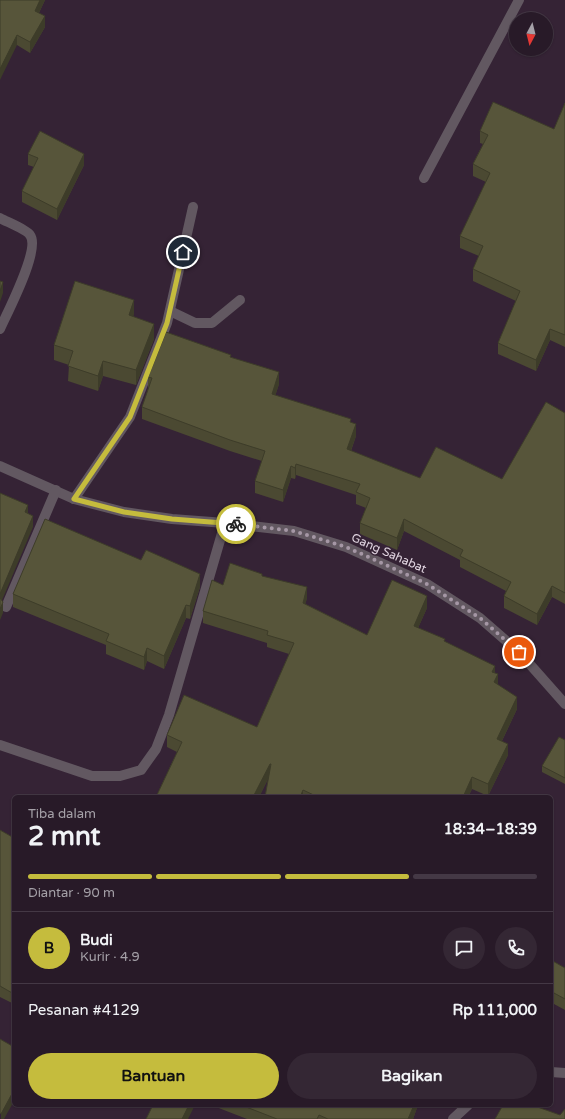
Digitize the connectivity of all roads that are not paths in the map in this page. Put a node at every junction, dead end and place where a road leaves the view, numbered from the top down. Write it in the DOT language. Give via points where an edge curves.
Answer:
graph roads {
  1 [pos="519,0"];
  2 [pos="424,178"];
  3 [pos="193,207"];
  4 [pos="0,218"];
  5 [pos="240,300"];
  6 [pos="170,311"];
  7 [pos="0,330"];
  8 [pos="0,466"];
  9 [pos="56,490"];
  10 [pos="74,499"];
  11 [pos="225,523"];
  12 [pos="6,607"];
  13 [pos="565,704"];
  14 [pos="0,745"];
  15 [pos="553,1072"];
  16 [pos="565,1073"];
  17 [pos="466,1107"];
  18 [pos="453,1119"];
  1 -- 2 [label="street"];
  3 -- 6 [label="street"];
  4 -- 7 [label="street" via="27,232 32,240 28,266"];
  5 -- 6 [label="street" via="212,323 195,323"];
  6 -- 10 [label="street" via="130,417"];
  8 -- 9 [label="street, Gang Sahabat"];
  9 -- 10 [label="street, Gang Sahabat"];
  9 -- 12 [label="street"];
  10 -- 11 [label="street, Gang Sahabat" via="124,512"];
  11 -- 13 [label="street, Gang Sahabat" via="294,531 346,547 427,584 480,618 519,652"];
  11 -- 14 [label="street" via="169,715 156,749 141,770 120,776 92,776"];
  15 -- 16 [label="street"];
  17 -- 18 [label="street"];
}
